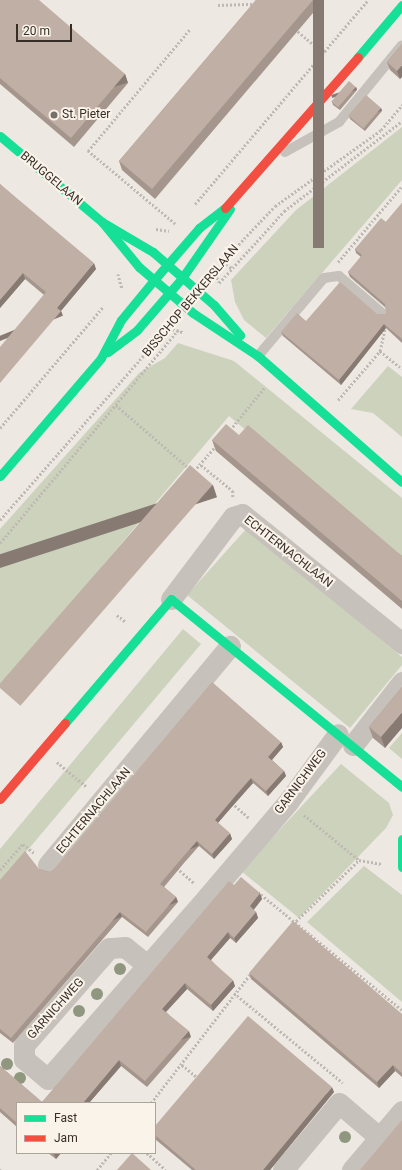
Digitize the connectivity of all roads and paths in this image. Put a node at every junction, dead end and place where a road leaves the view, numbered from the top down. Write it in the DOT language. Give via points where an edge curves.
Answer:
graph roads {
  1 [pos="264,4"];
  2 [pos="218,5"];
  3 [pos="402,5"];
  4 [pos="288,23"];
  5 [pos="189,30"];
  6 [pos="402,45"];
  7 [pos="324,53"];
  8 [pos="402,105"];
  9 [pos="402,121"];
  10 [pos="3,144"];
  11 [pos="269,160"];
  12 [pos="402,186"];
  13 [pos="234,200"];
  14 [pos="102,222"];
  15 [pos="191,237"];
  16 [pos="206,248"];
  17 [pos="223,261"];
  18 [pos="167,265"];
  19 [pos="232,269"];
  20 [pos="182,278"];
  21 [pos="324,278"];
  22 [pos="154,280"];
  23 [pos="198,292"];
  24 [pos="169,293"];
  25 [pos="205,298"];
  26 [pos="186,307"];
  27 [pos="383,314"];
  28 [pos="386,324"];
  29 [pos="179,330"];
  30 [pos="380,351"];
  31 [pos="258,356"];
  32 [pos="100,358"];
  33 [pos="402,369"];
  34 [pos="264,388"];
  35 [pos="116,405"];
  36 [pos="326,415"];
  37 [pos="225,435"];
  38 [pos="220,441"];
  39 [pos="201,465"];
  40 [pos="193,472"];
  41 [pos="0,476"];
  42 [pos="188,478"];
  43 [pos="402,482"];
  44 [pos="233,517"];
  45 [pos="0,520"];
  46 [pos="0,543"];
  47 [pos="171,599"];
  48 [pos="402,642"];
  49 [pos="230,646"];
  50 [pos="402,682"];
  51 [pos="345,739"];
  52 [pos="42,750"];
  53 [pos="402,787"];
  54 [pos="0,799"];
  55 [pos="227,799"];
  56 [pos="103,800"];
  57 [pos="288,802"];
  58 [pos="264,830"];
  59 [pos="402,838"];
  60 [pos="359,860"];
  61 [pos="171,862"];
  62 [pos="48,865"];
  63 [pos="402,867"];
  64 [pos="0,870"];
  65 [pos="255,890"];
  66 [pos="208,896"];
  67 [pos="295,922"];
  68 [pos="291,927"];
  69 [pos="146,965"];
  70 [pos="255,969"];
  71 [pos="234,993"];
  72 [pos="402,1010"];
  73 [pos="182,1065"];
  74 [pos="206,1085"];
  75 [pos="348,1087"];
  76 [pos="152,1102"];
  77 [pos="402,1111"];
  78 [pos="380,1137"];
  79 [pos="110,1154"];
  80 [pos="147,1154"];
  81 [pos="97,1170"];
  82 [pos="166,1170"];
  83 [pos="283,1170"];
  84 [pos="352,1170"];
  1 -- 2 [label="path"];
  3 -- 11 [label="main road, BISSCHOP BEKKERSLAAN"];
  4 -- 7 [label="path"];
  5 -- 15 [label="path" via="88,151"];
  6 -- 11 [label="lane" via="338,122"];
  8 -- 17 [label="path, BISSCHOP BEKKERSLAAN" via="382,130 275,206"];
  9 -- 19 [label="path" via="284,211"];
  10 -- 14 [label="main road, BRUGGELAAN"];
  11 -- 13 [label="main road, BISSCHOP BEKKERSLAAN"];
  12 -- 21 [label="path"];
  13 -- 15 [label="main road, BISSCHOP BEKKERSLAAN"];
  13 -- 16 [label="main road, BISSCHOP BEKKERSLAAN"];
  14 -- 18 [label="main road, BRUGGELAAN"];
  14 -- 22 [label="main road, BRUGGELAAN" via="124,252"];
  15 -- 18 [label="main road, BISSCHOP BEKKERSLAAN"];
  16 -- 17 [label="path"];
  16 -- 20 [label="main road, BISSCHOP BEKKERSLAAN"];
  17 -- 19 [label="path"];
  17 -- 23 [label="path, BISSCHOP BEKKERSLAAN"];
  18 -- 20 [label="main road, BRUGGELAAN"];
  18 -- 22 [label="main road, BISSCHOP BEKKERSLAAN"];
  19 -- 25 [label="path"];
  20 -- 23 [label="main road, BRUGGELAAN"];
  20 -- 24 [label="main road, BISSCHOP BEKKERSLAAN"];
  21 -- 27 [label="lane" via="339,276"];
  21 -- 31 [label="lane"];
  22 -- 24 [label="main road, BRUGGELAAN"];
  22 -- 32 [label="main road, BISSCHOP BEKKERSLAAN" via="121,320"];
  23 -- 25 [label="main road, BRUGGELAAN"];
  24 -- 26 [label="main road, BRUGGELAAN"];
  24 -- 32 [label="main road, BISSCHOP BEKKERSLAAN" via="137,330"];
  25 -- 31 [label="main road, BRUGGELAAN"];
  26 -- 31 [label="main road, BRUGGELAAN"];
  26 -- 45 [label="path, BISSCHOP BEKKERSLAAN"];
  28 -- 30 [label="path"];
  29 -- 35 [label="path"];
  30 -- 33 [label="path"];
  30 -- 36 [label="path"];
  31 -- 36 [label="main road"];
  32 -- 41 [label="main road, BISSCHOP BEKKERSLAAN"];
  34 -- 37 [label="path"];
  35 -- 40 [label="path"];
  35 -- 46 [label="path"];
  36 -- 43 [label="main road"];
  38 -- 39 [label="path"];
  39 -- 40 [label="path"];
  39 -- 44 [label="path" via="233,491"];
  40 -- 42 [label="path"];
  44 -- 47 [label="street, ECHTERNACHLAAN"];
  44 -- 48 [label="street, ECHTERNACHLAAN" via="242,514"];
  47 -- 49 [label="main road"];
  47 -- 52 [label="main road, ECHTERNACHLAAN"];
  49 -- 51 [label="main road"];
  49 -- 56 [label="street, ECHTERNACHLAAN"];
  50 -- 51 [label="street"];
  51 -- 53 [label="main road"];
  51 -- 57 [label="street, GARNICHWEG"];
  52 -- 54 [label="main road, ECHTERNACHLAAN"];
  52 -- 56 [label="path"];
  55 -- 58 [label="path"];
  56 -- 62 [label="street, ECHTERNACHLAAN"];
  57 -- 58 [label="street, GARNICHWEG"];
  57 -- 60 [label="path"];
  58 -- 66 [label="street, GARNICHWEG"];
  59 -- 63 [label="main road"];
  60 -- 63 [label="path"];
  60 -- 67 [label="path"];
  61 -- 66 [label="path"];
  62 -- 64 [label="path" via="23,844"];
  65 -- 67 [label="path"];
  66 -- 69 [label="street, GARNICHWEG"];
  67 -- 68 [label="path"];
  67 -- 72 [label="path"];
  69 -- 69 [label="street, GARNICHWEG" via="48,1079 24,1059 24,1045 109,948 125,947"];
  70 -- 71 [label="path"];
  71 -- 73 [label="path"];
  71 -- 75 [label="path"];
  73 -- 74 [label="path"];
  73 -- 76 [label="path"];
  77 -- 78 [label="street"];
  78 -- 83 [label="street" via="339,1103"];
  78 -- 84 [label="street"];
  79 -- 81 [label="path"];
  80 -- 82 [label="path"];
}
